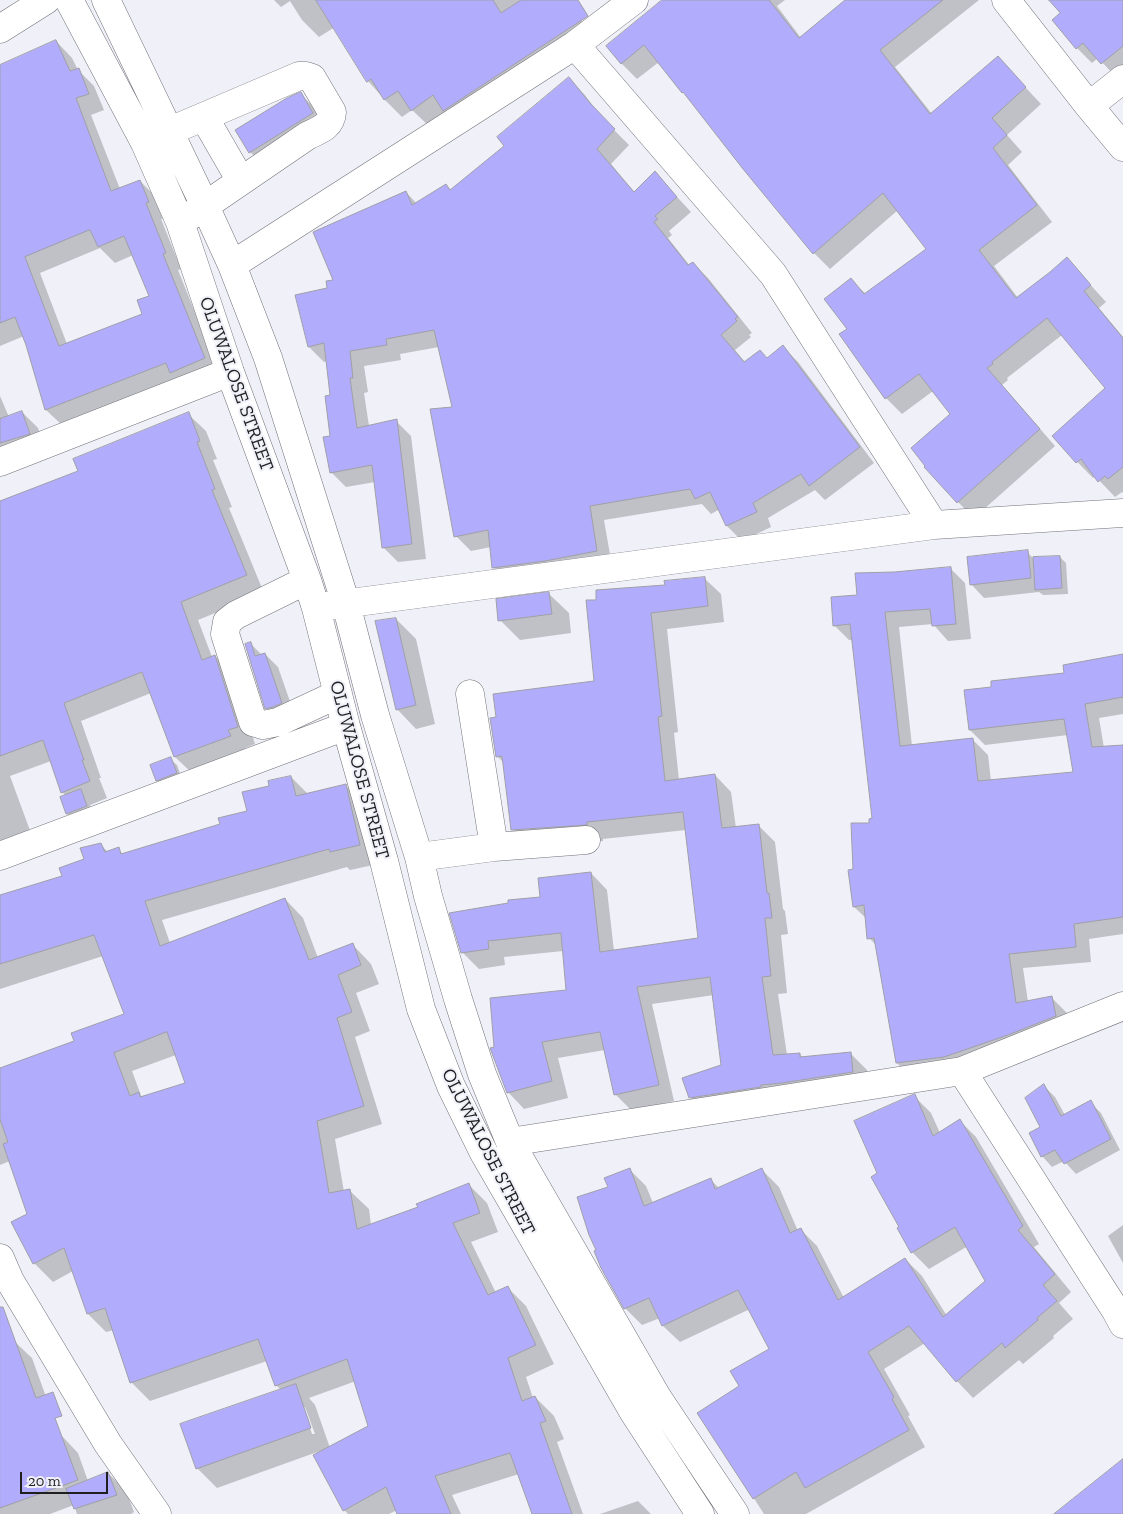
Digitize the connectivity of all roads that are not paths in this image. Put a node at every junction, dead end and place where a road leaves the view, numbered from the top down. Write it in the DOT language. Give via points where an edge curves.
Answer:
graph roads {
  1 [pos="46,0"];
  2 [pos="69,0"];
  3 [pos="106,0"];
  4 [pos="634,0"];
  5 [pos="1006,0"];
  6 [pos="605,9"];
  7 [pos="0,28"];
  8 [pos="575,45"];
  9 [pos="1123,79"];
  10 [pos="1089,106"];
  11 [pos="204,117"];
  12 [pos="170,131"];
  13 [pos="1123,147"];
  14 [pos="241,181"];
  15 [pos="205,206"];
  16 [pos="180,222"];
  17 [pos="232,264"];
  18 [pos="230,372"];
  19 [pos="0,462"];
  20 [pos="1123,513"];
  21 [pos="934,525"];
  22 [pos="307,580"];
  23 [pos="346,604"];
  24 [pos="316,608"];
  25 [pos="338,694"];
  26 [pos="470,694"];
  27 [pos="346,726"];
  28 [pos="586,840"];
  29 [pos="494,847"];
  30 [pos="0,856"];
  31 [pos="419,857"];
  32 [pos="1123,1006"];
  33 [pos="962,1070"];
  34 [pos="510,1142"];
  35 [pos="0,1258"];
  36 [pos="1123,1324"];
  37 [pos="157,1514"];
  38 [pos="700,1514"];
  39 [pos="735,1514"];
  1 -- 7 [label="street"];
  2 -- 16 [label="street, OLUWALOSE STREET" via="145,143"];
  3 -- 12 [label="street, OLUWALOSE STREET"];
  4 -- 6 [label="street"];
  5 -- 10 [label="street"];
  6 -- 8 [label="street"];
  8 -- 17 [label="street"];
  8 -- 21 [label="street" via="773,274"];
  9 -- 10 [label="street"];
  10 -- 13 [label="street"];
  11 -- 12 [label="street"];
  11 -- 14 [label="street"];
  11 -- 14 [label="street" via="299,76 312,78 332,112 328,126 307,136"];
  12 -- 15 [label="street, OLUWALOSE STREET"];
  14 -- 15 [label="street"];
  15 -- 16 [label="street"];
  15 -- 17 [label="street, OLUWALOSE STREET"];
  16 -- 18 [label="street, OLUWALOSE STREET"];
  17 -- 23 [label="street, OLUWALOSE STREET" via="268,358"];
  18 -- 19 [label="street"];
  18 -- 22 [label="street, OLUWALOSE STREET"];
  20 -- 21 [label="street"];
  21 -- 23 [label="street"];
  22 -- 24 [label="street, OLUWALOSE STREET"];
  22 -- 25 [label="street" via="236,615 227,622 225,634 253,722 264,726 278,722"];
  23 -- 24 [label="street"];
  23 -- 31 [label="street, OLUWALOSE STREET" via="375,715"];
  24 -- 25 [label="street, OLUWALOSE STREET"];
  25 -- 27 [label="street, OLUWALOSE STREET"];
  26 -- 29 [label="street"];
  27 -- 30 [label="street"];
  27 -- 38 [label="street, OLUWALOSE STREET" via="421,1009 451,1086 484,1153 633,1411"];
  28 -- 29 [label="street"];
  29 -- 31 [label="street"];
  31 -- 34 [label="street, OLUWALOSE STREET" via="479,1064"];
  32 -- 33 [label="street"];
  33 -- 34 [label="street"];
  33 -- 36 [label="street"];
  34 -- 39 [label="street, OLUWALOSE STREET" via="657,1397"];
  35 -- 37 [label="street" via="10,1281 108,1444"];
}
